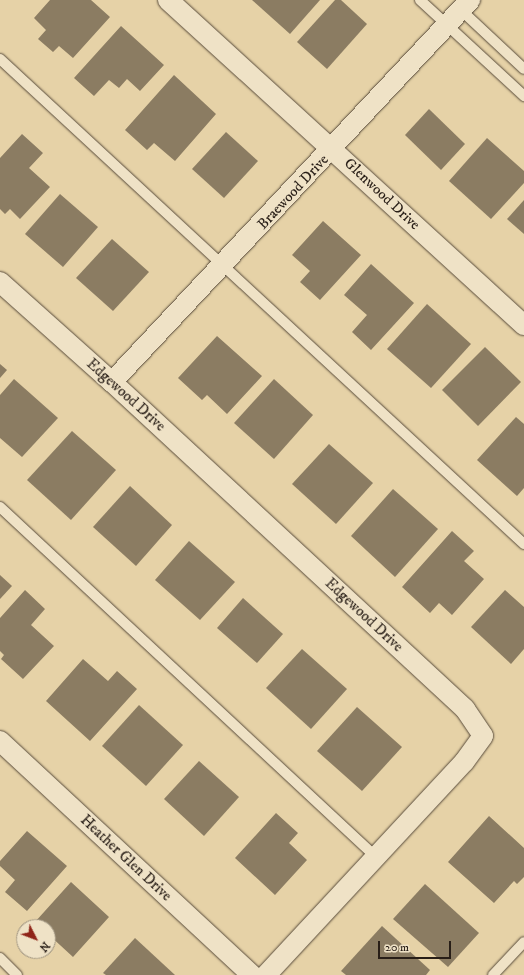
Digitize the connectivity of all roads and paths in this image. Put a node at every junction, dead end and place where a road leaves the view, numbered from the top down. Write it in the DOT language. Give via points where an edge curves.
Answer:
graph roads {
  1 [pos="168,0"];
  2 [pos="420,0"];
  3 [pos="466,5"];
  4 [pos="447,25"];
  5 [pos="0,59"];
  6 [pos="524,69"];
  7 [pos="524,96"];
  8 [pos="333,149"];
  9 [pos="223,266"];
  10 [pos="0,282"];
  11 [pos="524,325"];
  12 [pos="112,382"];
  13 [pos="0,507"];
  14 [pos="524,544"];
  15 [pos="0,741"];
  16 [pos="376,857"];
  17 [pos="524,942"];
  18 [pos="0,958"];
  19 [pos="17,975"];
  20 [pos="252,975"];
  21 [pos="266,975"];
  22 [pos="493,975"];
  1 -- 8 [label="street, Glenwood Drive"];
  2 -- 4 [label="lane"];
  3 -- 4 [label="street, Braewood Drive"];
  3 -- 6 [label="lane"];
  4 -- 7 [label="lane"];
  4 -- 8 [label="street, Braewood Drive"];
  5 -- 9 [label="lane"];
  8 -- 9 [label="street, Braewood Drive"];
  8 -- 11 [label="street, Glenwood Drive"];
  9 -- 12 [label="street, Braewood Drive"];
  9 -- 14 [label="lane"];
  10 -- 12 [label="street, Edgewood Drive"];
  12 -- 16 [label="street, Edgewood Drive" via="459,703 477,724 483,736 464,762"];
  13 -- 16 [label="lane"];
  15 -- 20 [label="street, Heather Glen Drive"];
  16 -- 21 [label="street, Edgewood Drive"];
  17 -- 22 [label="lane"];
  18 -- 19 [label="lane"];
}
